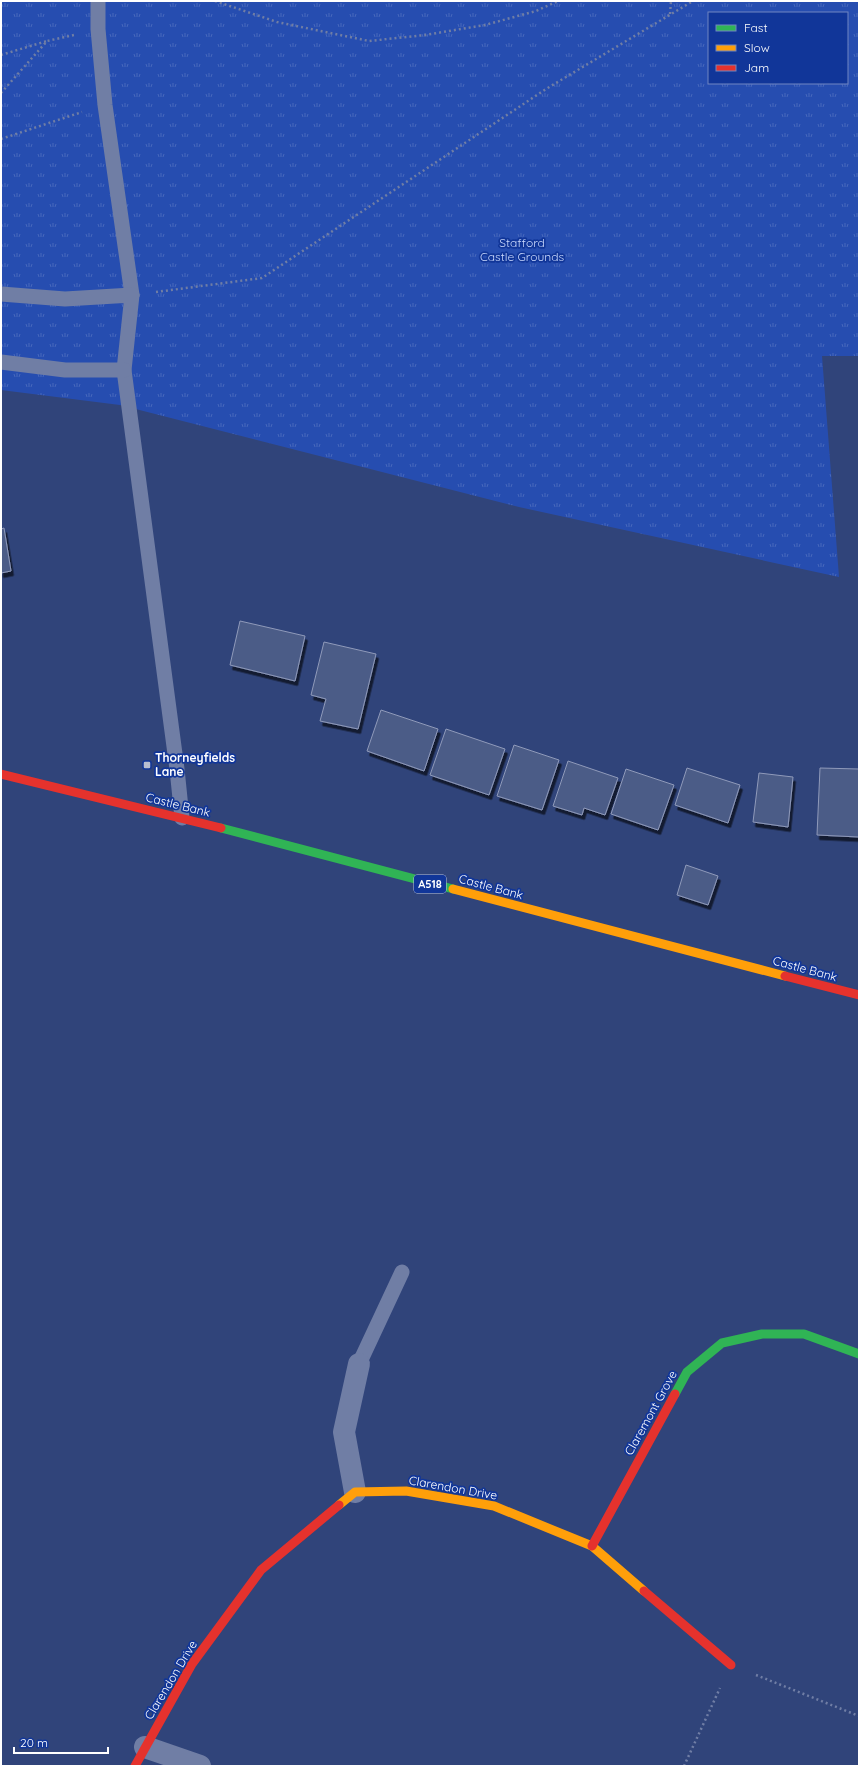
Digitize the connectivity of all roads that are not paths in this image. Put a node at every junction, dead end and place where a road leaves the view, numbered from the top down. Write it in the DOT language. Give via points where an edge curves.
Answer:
graph roads {
  1 [pos="98,1"];
  2 [pos="1,294"];
  3 [pos="132,295"];
  4 [pos="1,362"];
  5 [pos="124,370"];
  6 [pos="1,774"];
  7 [pos="182,818"];
  8 [pos="859,995"];
  9 [pos="402,1272"];
  10 [pos="859,1354"];
  11 [pos="358,1364"];
  12 [pos="355,1492"];
  13 [pos="592,1546"];
  14 [pos="731,1665"];
  15 [pos="140,1757"];
  16 [pos="200,1766"];
  1 -- 3 [label="lane" via="105,104"];
  2 -- 3 [label="lane" via="65,299"];
  3 -- 5 [label="lane"];
  4 -- 5 [label="lane" via="66,370"];
  5 -- 7 [label="lane"];
  6 -- 7 [label="main road, Castle Bank / A518"];
  7 -- 8 [label="main road, Castle Bank / A518"];
  9 -- 11 [label="lane"];
  10 -- 13 [label="main road, Claremont Grove" via="804,1334 762,1334 722,1343 686,1372"];
  11 -- 12 [label="street" via="344,1432"];
  12 -- 13 [label="main road, Clarendon Drive" via="406,1491 494,1506"];
  12 -- 15 [label="main road, Clarendon Drive" via="261,1570 192,1664"];
  13 -- 14 [label="main road, Clarendon Drive"];
  15 -- 16 [label="street"];
}
